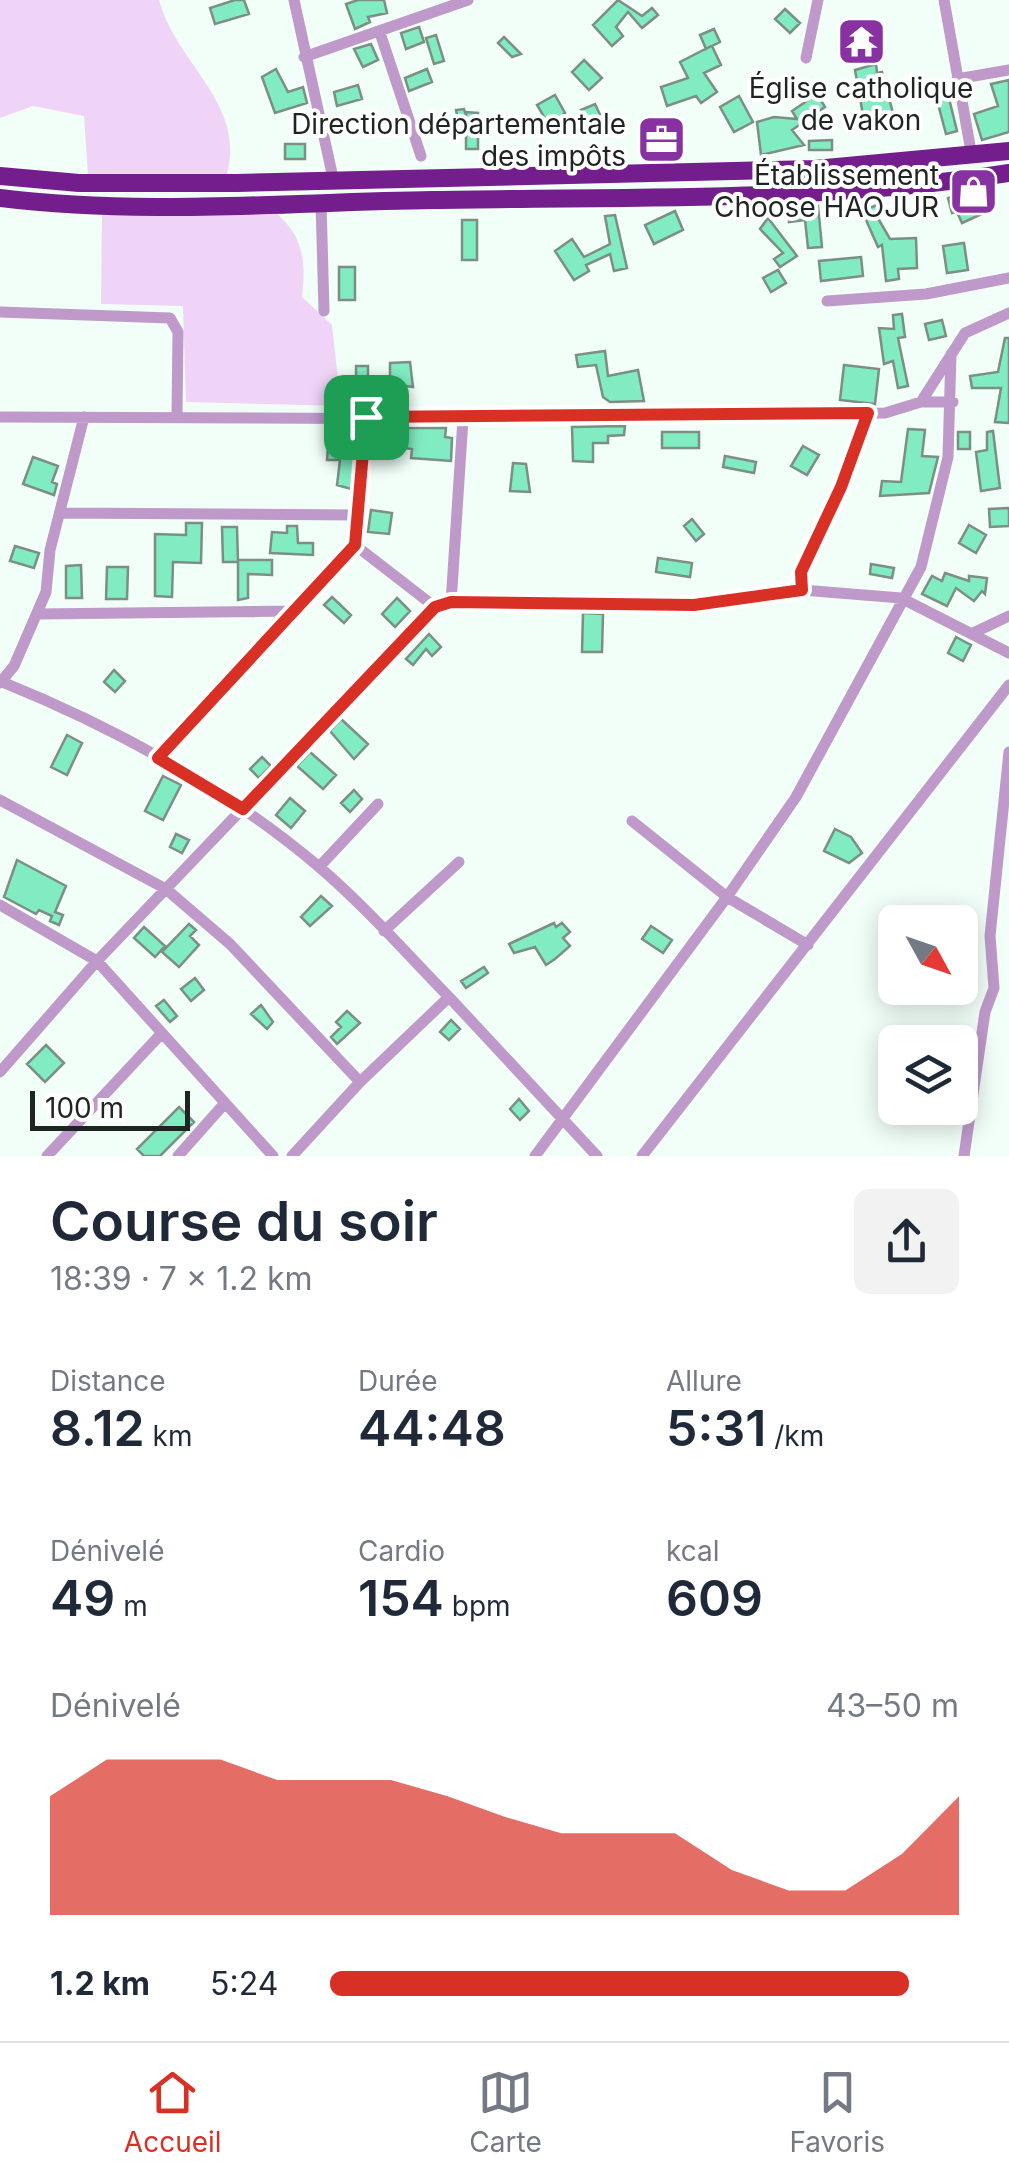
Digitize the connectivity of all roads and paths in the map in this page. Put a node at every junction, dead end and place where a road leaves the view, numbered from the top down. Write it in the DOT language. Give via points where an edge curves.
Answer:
graph roads {
  1 [pos="294,0"];
  2 [pos="468,0"];
  3 [pos="818,0"];
  4 [pos="944,0"];
  5 [pos="452,2"];
  6 [pos="380,33"];
  7 [pos="304,56"];
  8 [pos="806,58"];
  9 [pos="1009,70"];
  10 [pos="957,79"];
  11 [pos="1009,151"];
  12 [pos="422,156"];
  13 [pos="972,157"];
  14 [pos="1009,173"];
  15 [pos="0,176"];
  16 [pos="333,178"];
  17 [pos="0,198"];
  18 [pos="322,202"];
  19 [pos="1009,278"];
  20 [pos="827,301"];
  21 [pos="324,311"];
  22 [pos="0,312"];
  23 [pos="1009,313"];
  24 [pos="951,354"];
  25 [pos="921,402"];
  26 [pos="953,402"];
  27 [pos="868,413"];
  28 [pos="177,414"];
  29 [pos="0,417"];
  30 [pos="84,417"];
  31 [pos="366,417"];
  32 [pos="462,419"];
  33 [pos="62,513"];
  34 [pos="358,515"];
  35 [pos="355,545"];
  36 [pos="802,590"];
  37 [pos="901,598"];
  38 [pos="451,602"];
  39 [pos="435,607"];
  40 [pos="294,611"];
  41 [pos="38,614"];
  42 [pos="1009,616"];
  43 [pos="971,634"];
  44 [pos="1009,653"];
  45 [pos="1,682"];
  46 [pos="1009,685"];
  47 [pos="1009,752"];
  48 [pos="158,758"];
  49 [pos="0,800"];
  50 [pos="378,804"];
  51 [pos="243,809"];
  52 [pos="632,821"];
  53 [pos="459,862"];
  54 [pos="319,867"];
  55 [pos="166,889"];
  56 [pos="727,897"];
  57 [pos="0,905"];
  58 [pos="384,931"];
  59 [pos="808,945"];
  60 [pos="98,961"];
  61 [pos="992,978"];
  62 [pos="1009,990"];
  63 [pos="449,997"];
  64 [pos="162,1033"];
  65 [pos="0,1072"];
  66 [pos="360,1082"];
  67 [pos="226,1103"];
  68 [pos="562,1119"];
  69 [pos="46,1156"];
  70 [pos="178,1156"];
  71 [pos="273,1156"];
  72 [pos="292,1156"];
  73 [pos="535,1156"];
  74 [pos="597,1156"];
  75 [pos="642,1156"];
  76 [pos="964,1156"];
  1 -- 7 [label="street"];
  2 -- 5 [label="street"];
  3 -- 8 [label="street"];
  4 -- 10 [label="street"];
  5 -- 6 [label="street"];
  6 -- 7 [label="street"];
  6 -- 12 [label="street"];
  7 -- 16 [label="street"];
  9 -- 10 [label="street"];
  10 -- 13 [label="street"];
  11 -- 13 [label="highway"];
  13 -- 16 [label="highway" via="814,168"];
  14 -- 18 [label="highway" via="798,194"];
  15 -- 16 [label="highway" via="79,183"];
  17 -- 18 [label="highway" via="180,206"];
  18 -- 21 [label="street"];
  19 -- 20 [label="street" via="926,294"];
  22 -- 28 [label="street" via="170,318 178,332"];
  23 -- 24 [label="street" via="976,325"];
  24 -- 25 [label="street"];
  24 -- 26 [label="street"];
  25 -- 26 [label="street"];
  25 -- 27 [label="street"];
  26 -- 37 [label="street" via="930,541"];
  27 -- 32 [label="street"];
  27 -- 36 [label="street" via="801,572"];
  28 -- 30 [label="street"];
  28 -- 31 [label="street"];
  29 -- 30 [label="street"];
  30 -- 33 [label="street"];
  31 -- 32 [label="street"];
  31 -- 34 [label="street"];
  32 -- 38 [label="street"];
  33 -- 34 [label="street"];
  33 -- 41 [label="street"];
  34 -- 35 [label="street"];
  35 -- 39 [label="street"];
  35 -- 40 [label="street"];
  36 -- 37 [label="street"];
  36 -- 38 [label="street" via="694,605"];
  37 -- 43 [label="street"];
  37 -- 56 [label="street" via="814,768"];
  38 -- 39 [label="street"];
  39 -- 51 [label="street"];
  40 -- 41 [label="street"];
  40 -- 48 [label="street"];
  41 -- 45 [label="street"];
  42 -- 43 [label="street"];
  43 -- 44 [label="street"];
  45 -- 48 [label="street"];
  46 -- 59 [label="street"];
  47 -- 61 [label="street" via="990,936"];
  48 -- 51 [label="street"];
  49 -- 55 [label="street"];
  50 -- 54 [label="street"];
  51 -- 54 [label="street"];
  51 -- 55 [label="street"];
  52 -- 56 [label="street"];
  53 -- 58 [label="street"];
  54 -- 58 [label="street"];
  55 -- 60 [label="street"];
  55 -- 66 [label="street" via="230,944"];
  56 -- 59 [label="street"];
  56 -- 68 [label="street"];
  57 -- 60 [label="street"];
  58 -- 63 [label="street"];
  59 -- 75 [label="street"];
  60 -- 64 [label="street"];
  60 -- 65 [label="street"];
  61 -- 62 [label="street"];
  61 -- 76 [label="street"];
  63 -- 66 [label="street"];
  63 -- 68 [label="street"];
  64 -- 67 [label="street"];
  64 -- 69 [label="street"];
  66 -- 72 [label="street"];
  67 -- 70 [label="street"];
  67 -- 71 [label="street"];
  68 -- 73 [label="street"];
  68 -- 74 [label="street"];
}
